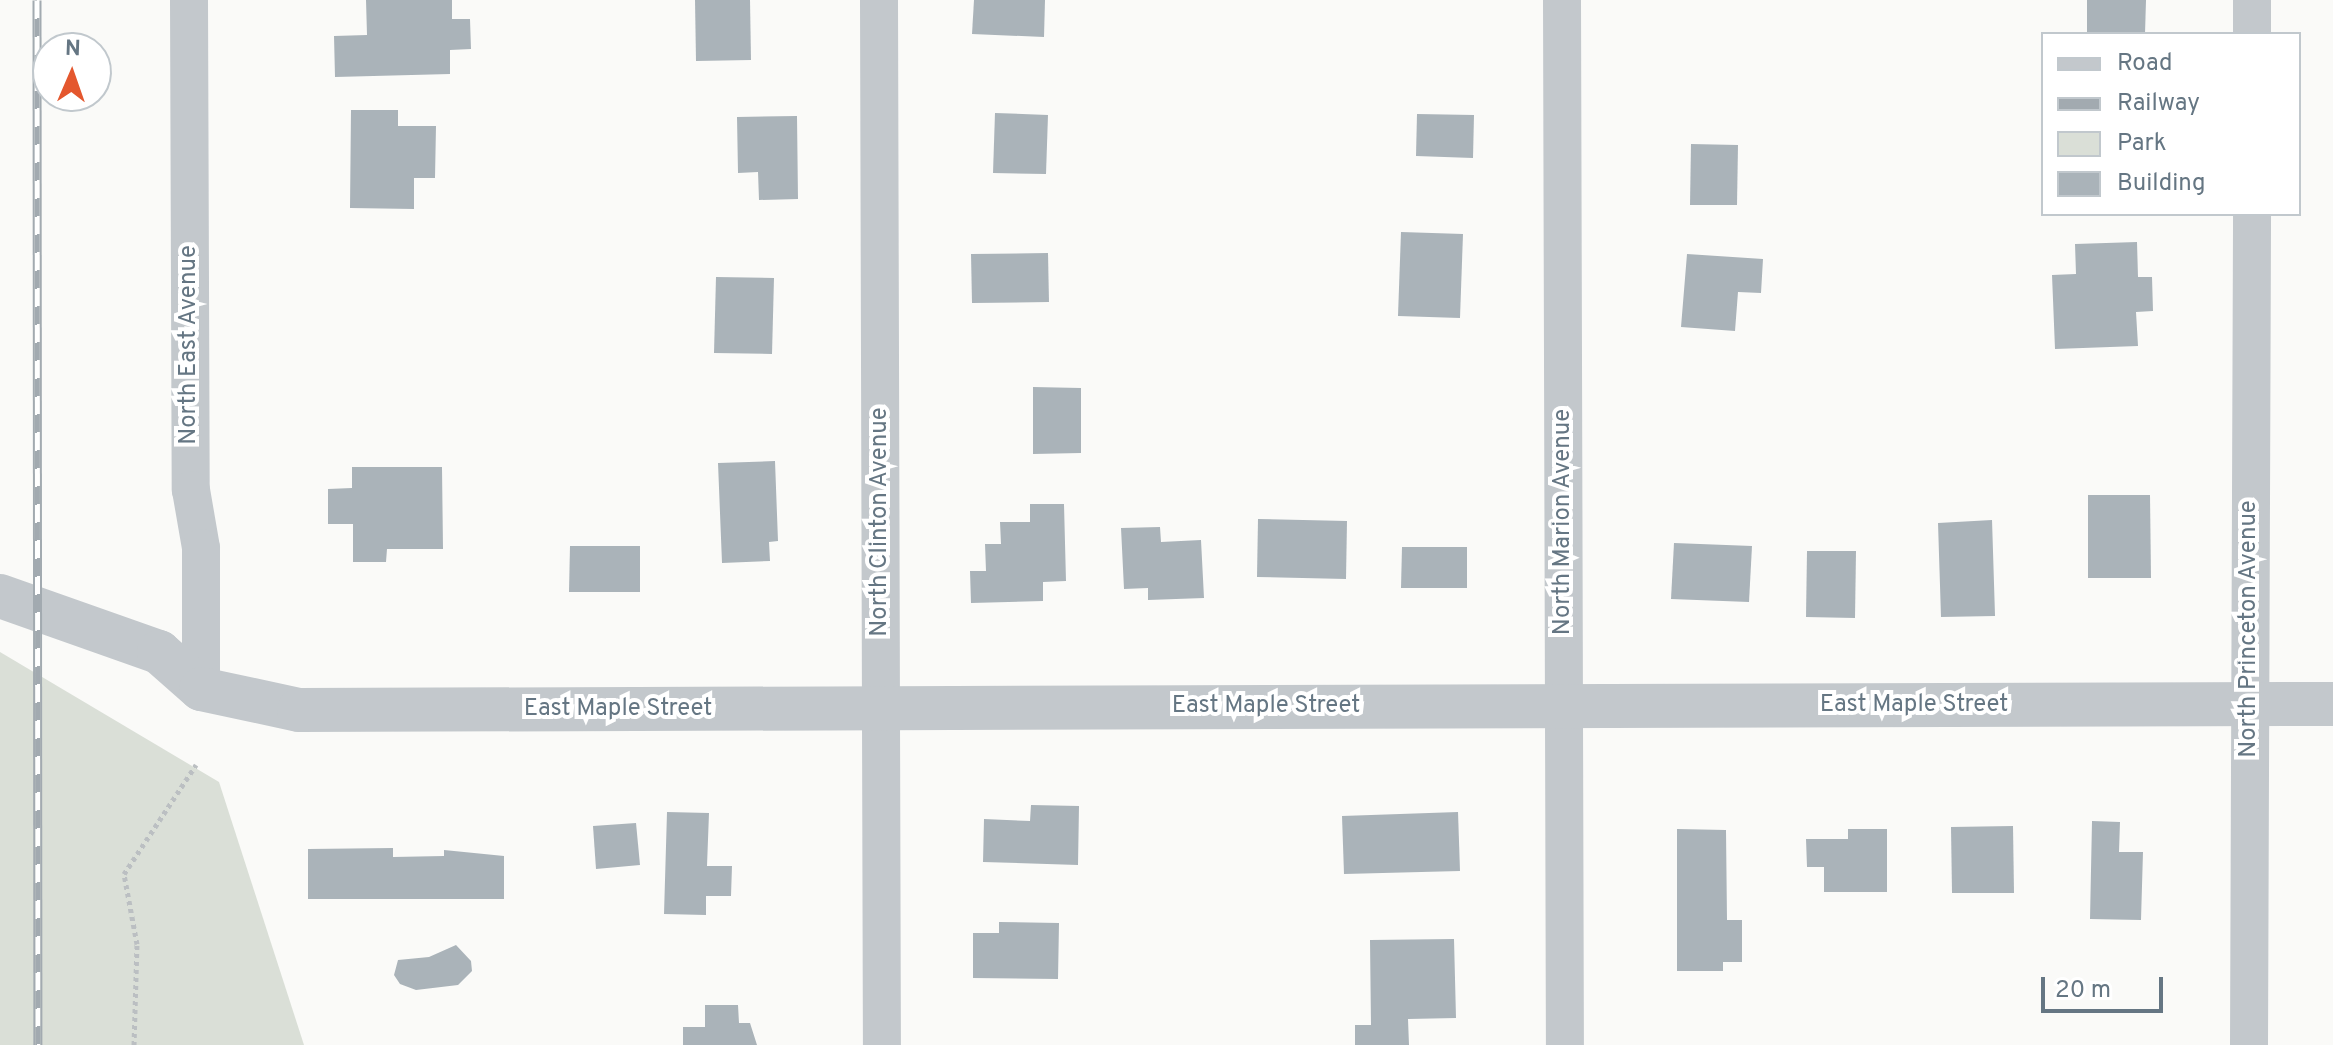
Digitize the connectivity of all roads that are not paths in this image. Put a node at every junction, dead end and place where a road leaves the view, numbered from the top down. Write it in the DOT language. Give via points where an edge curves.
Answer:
graph roads {
  1 [pos="189,0"];
  2 [pos="879,0"];
  3 [pos="1562,0"];
  4 [pos="2252,0"];
  5 [pos="2252,32"];
  6 [pos="2252,216"];
  7 [pos="0,596"];
  8 [pos="201,689"];
  9 [pos="2333,704"];
  10 [pos="2250,705"];
  11 [pos="1564,706"];
  12 [pos="881,709"];
  13 [pos="882,1045"];
  14 [pos="1565,1045"];
  15 [pos="2249,1045"];
  1 -- 8 [label="street, North East Avenue" via="191,490 201,548"];
  2 -- 12 [label="street, North Clinton Avenue"];
  3 -- 11 [label="street, North Marion Avenue"];
  4 -- 5 [label="street"];
  6 -- 10 [label="street, North Princeton Avenue"];
  7 -- 8 [label="street" via="159,652"];
  8 -- 12 [label="street, East Maple Street" via="299,710"];
  9 -- 10 [label="street, East Maple Street"];
  10 -- 11 [label="street, East Maple Street"];
  10 -- 15 [label="street, North Princeton Avenue"];
  11 -- 12 [label="street, East Maple Street"];
  11 -- 14 [label="street, North Marion Avenue"];
  12 -- 13 [label="street, North Clinton Avenue"];
}
